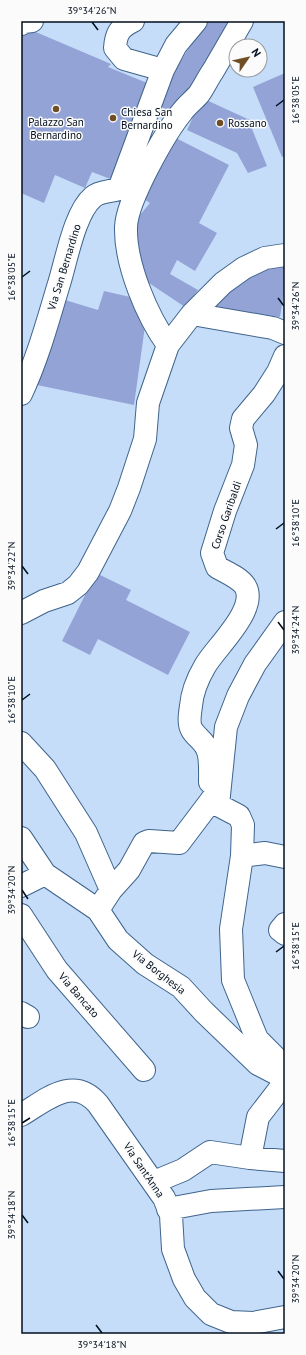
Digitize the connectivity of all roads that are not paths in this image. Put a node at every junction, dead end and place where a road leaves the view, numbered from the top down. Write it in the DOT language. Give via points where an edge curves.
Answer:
graph roads {
  1 [pos="32,21"];
  2 [pos="133,21"];
  3 [pos="196,21"];
  4 [pos="242,21"];
  5 [pos="21,24"];
  6 [pos="163,70"];
  7 [pos="285,255"];
  8 [pos="192,314"];
  9 [pos="285,333"];
  10 [pos="168,345"];
  11 [pos="285,356"];
  12 [pos="21,394"];
  13 [pos="21,613"];
  14 [pos="284,623"];
  15 [pos="21,743"];
  16 [pos="219,790"];
  17 [pos="21,838"];
  18 [pos="242,856"];
  19 [pos="285,857"];
  20 [pos="45,874"];
  21 [pos="21,886"];
  22 [pos="111,890"];
  23 [pos="98,910"];
  24 [pos="21,915"];
  25 [pos="285,924"];
  26 [pos="285,934"];
  27 [pos="285,1067"];
  28 [pos="144,1070"];
  29 [pos="285,1078"];
  30 [pos="285,1082"];
  31 [pos="21,1115"];
  32 [pos="250,1158"];
  33 [pos="285,1161"];
  34 [pos="154,1182"];
  35 [pos="285,1197"];
  36 [pos="168,1210"];
  37 [pos="285,1317"];
  1 -- 5 [label="street"];
  2 -- 6 [label="street" via="124,25 116,37 115,48 124,59"];
  3 -- 6 [label="street" via="176,45"];
  4 -- 10 [label="street" via="199,94 182,112 168,133 140,182 129,210 126,227 129,259 143,299"];
  6 -- 12 [label="street, Via San Bernardino" via="119,189 94,196 84,207 70,241 38,355"];
  7 -- 8 [label="street" via="265,258 244,268 223,283"];
  8 -- 9 [label="street" via="273,328"];
  8 -- 10 [label="street"];
  10 -- 13 [label="street" via="148,403 145,439 129,488 120,511 88,572 68,593 44,601"];
  11 -- 16 [label="street, Corso Garibaldi" via="264,394 244,419 241,428 246,445 243,465 212,553 217,567 245,585 247,591 247,605 227,639 205,665 191,705 192,729 208,750 210,782"];
  14 -- 16 [label="street" via="255,664 238,696 226,727"];
  15 -- 22 [label="street" via="45,769 86,833"];
  16 -- 18 [label="street" via="218,805 239,816 243,825"];
  16 -- 22 [label="street" via="180,843 144,843 129,870"];
  17 -- 20 [label="street"];
  18 -- 19 [label="street" via="265,853"];
  18 -- 27 [label="street" via="231,929 233,980 257,1039"];
  20 -- 21 [label="street"];
  20 -- 23 [label="street"];
  22 -- 23 [label="street"];
  23 -- 29 [label="street, Via Borghesia" via="118,940 145,964 181,987 258,1064"];
  24 -- 28 [label="street, Via Bancato" via="57,970"];
  25 -- 26 [label="street" via="280,930"];
  30 -- 32 [label="street" via="258,1117"];
  31 -- 34 [label="street, Via Sant'Anna" via="64,1091 77,1090 88,1095 94,1099"];
  32 -- 33 [label="street"];
  32 -- 34 [label="street" via="210,1152 183,1170"];
  34 -- 36 [label="street, Via Sant'Anna"];
  35 -- 36 [label="street" via="211,1201"];
  36 -- 37 [label="street, Via Sant'Anna" via="171,1215 173,1249 184,1279 196,1298 211,1314 231,1322 253,1323"];
}
